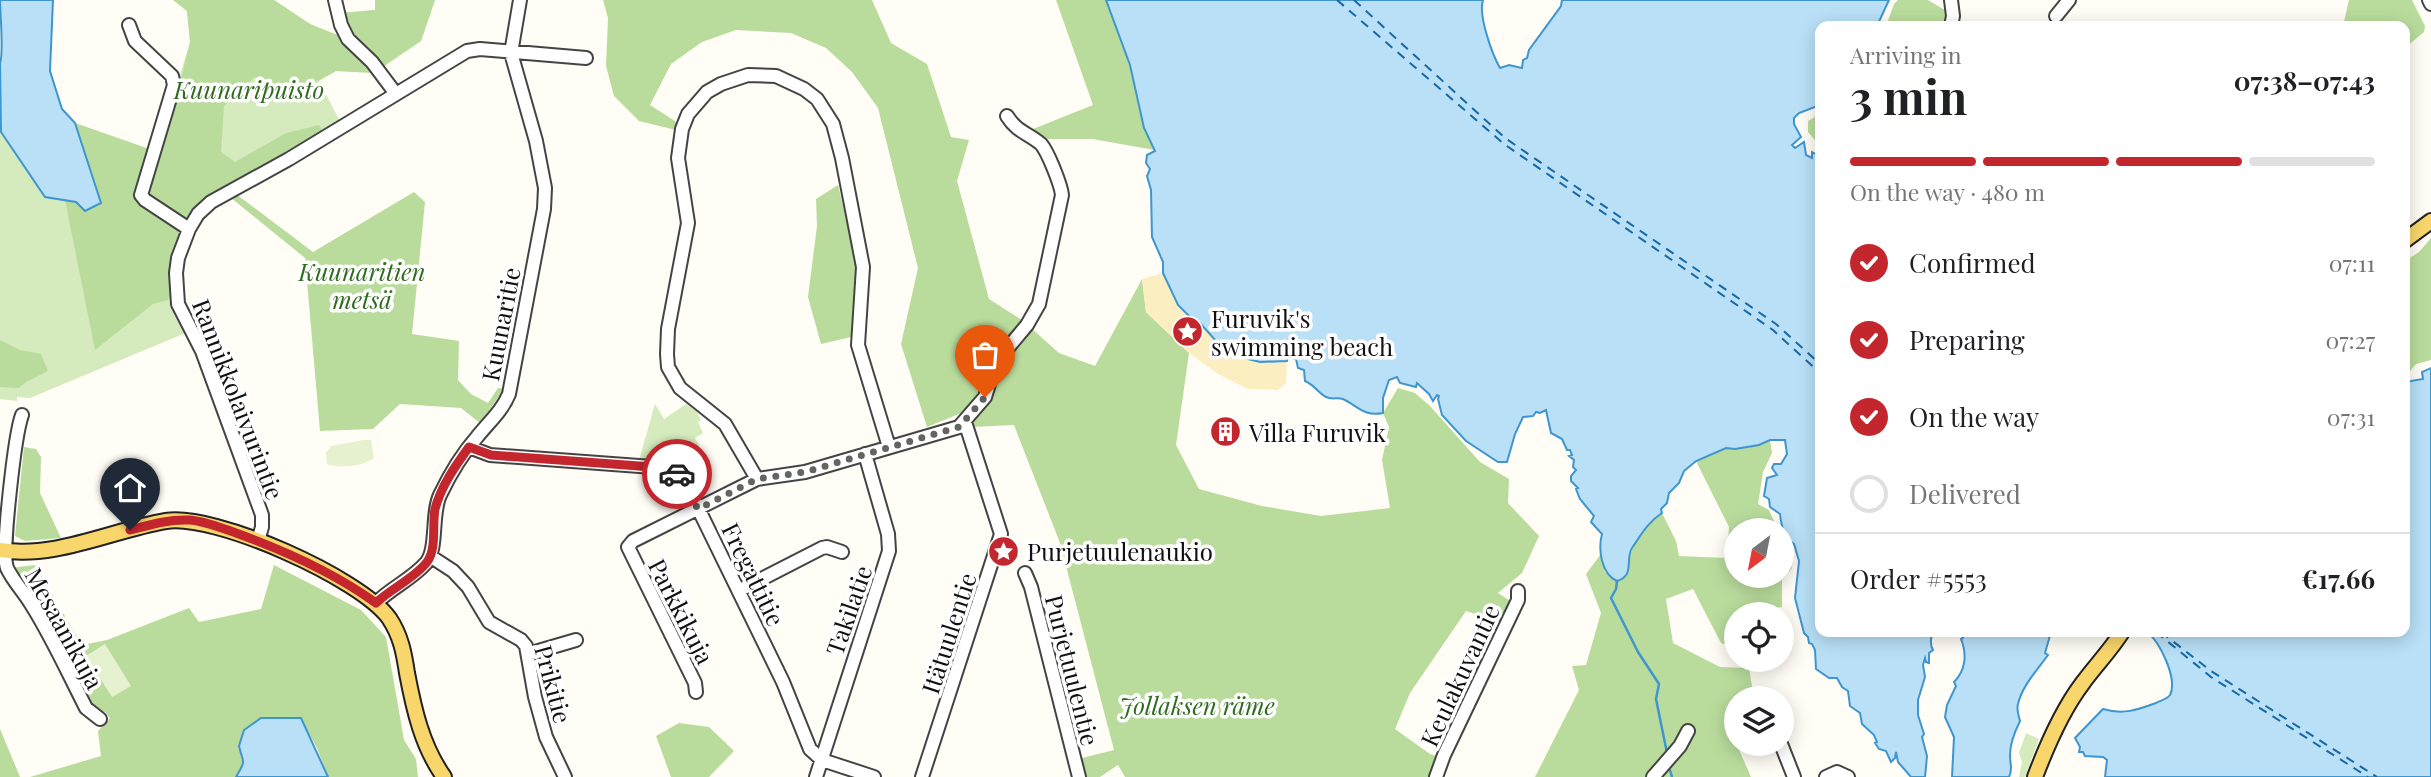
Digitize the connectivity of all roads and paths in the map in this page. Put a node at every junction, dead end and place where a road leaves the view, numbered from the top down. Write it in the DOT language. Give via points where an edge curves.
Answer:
graph roads {
  1 [pos="335,0"];
  2 [pos="520,0"];
  3 [pos="1951,0"];
  4 [pos="2069,0"];
  5 [pos="2056,16"];
  6 [pos="1952,21"];
  7 [pos="129,25"];
  8 [pos="510,53"];
  9 [pos="586,58"];
  10 [pos="396,94"];
  11 [pos="1007,116"];
  12 [pos="2431,221"];
  13 [pos="190,229"];
  14 [pos="2410,237"];
  15 [pos="22,415"];
  16 [pos="965,422"];
  17 [pos="469,447"];
  18 [pos="889,447"];
  19 [pos="865,454"];
  20 [pos="757,479"];
  21 [pos="698,509"];
  22 [pos="258,541"];
  23 [pos="3,551"];
  24 [pos="842,552"];
  25 [pos="430,556"];
  26 [pos="1025,573"];
  27 [pos="740,590"];
  28 [pos="1518,592"];
  29 [pos="376,603"];
  30 [pos="2119,637"];
  31 [pos="576,640"];
  32 [pos="528,654"];
  33 [pos="696,692"];
  34 [pos="100,719"];
  35 [pos="1688,731"];
  36 [pos="1786,756"];
  37 [pos="822,760"];
  38 [pos="1077,776"];
  39 [pos="444,777"];
  40 [pos="565,777"];
  41 [pos="816,777"];
  42 [pos="874,777"];
  43 [pos="922,777"];
  44 [pos="1436,777"];
  45 [pos="1653,777"];
  46 [pos="1794,777"];
  47 [pos="1826,777"];
  48 [pos="1847,777"];
  49 [pos="2035,777"];
  1 -- 10 [label="street" via="348,39"];
  2 -- 8 [label="street"];
  3 -- 6 [label="street"];
  4 -- 5 [label="street"];
  7 -- 13 [label="street" via="135,41 172,76 174,85 141,195"];
  8 -- 9 [label="street, Rannikkolaivurintie"];
  8 -- 10 [label="street, Rannikkolaivurintie" via="467,51"];
  8 -- 17 [label="street, Kuunaritie" via="536,141 544,209 509,394"];
  10 -- 13 [label="street, Rannikkolaivurintie" via="211,202"];
  11 -- 16 [label="street" via="1015,128 1042,145 1062,195 1040,304 996,362 985,397"];
  12 -- 14 [label="main road"];
  13 -- 22 [label="street, Rannikkolaivurintie" via="178,258 178,304 202,351 262,515"];
  15 -- 23 [label="street"];
  16 -- 18 [label="street"];
  16 -- 43 [label="street, Itätuulentie" via="1002,534"];
  17 -- 21 [label="street, Fregattitie" via="491,455 666,468 681,478"];
  17 -- 25 [label="street, Kuunaritie" via="436,506"];
  18 -- 19 [label="street"];
  18 -- 20 [label="street" via="858,345 863,267 833,124 817,99 804,89 776,76 748,75 708,92 692,108 682,129 678,158 688,223 667,354 668,367 680,388 725,424"];
  19 -- 20 [label="street" via="789,476"];
  19 -- 37 [label="street, Takilatie" via="889,551"];
  20 -- 21 [label="street"];
  21 -- 27 [label="street, Fregattitie"];
  21 -- 33 [label="street, Parkkikuja" via="628,547"];
  22 -- 23 [label="main road" via="189,520 55,548"];
  22 -- 29 [label="main road" via="337,576"];
  23 -- 34 [label="street, Mesaanikuja" via="7,567 32,604 86,708"];
  24 -- 27 [label="street" via="822,548"];
  25 -- 29 [label="street"];
  25 -- 32 [label="street, Prikitie" via="453,571 489,622 521,640"];
  26 -- 38 [label="street, Purjetuulentie"];
  27 -- 37 [label="street, Fregattitie" via="807,744"];
  28 -- 44 [label="street, Keulakuvantie"];
  29 -- 39 [label="main road" via="404,647 425,745"];
  30 -- 49 [label="main road" via="2065,710"];
  31 -- 32 [label="street"];
  32 -- 40 [label="street, Prikitie" via="545,737"];
  35 -- 45 [label="street"];
  36 -- 46 [label="street"];
  37 -- 41 [label="street, Takilatie"];
  37 -- 42 [label="street"];
  47 -- 48 [label="street" via="1837,772"];
}
